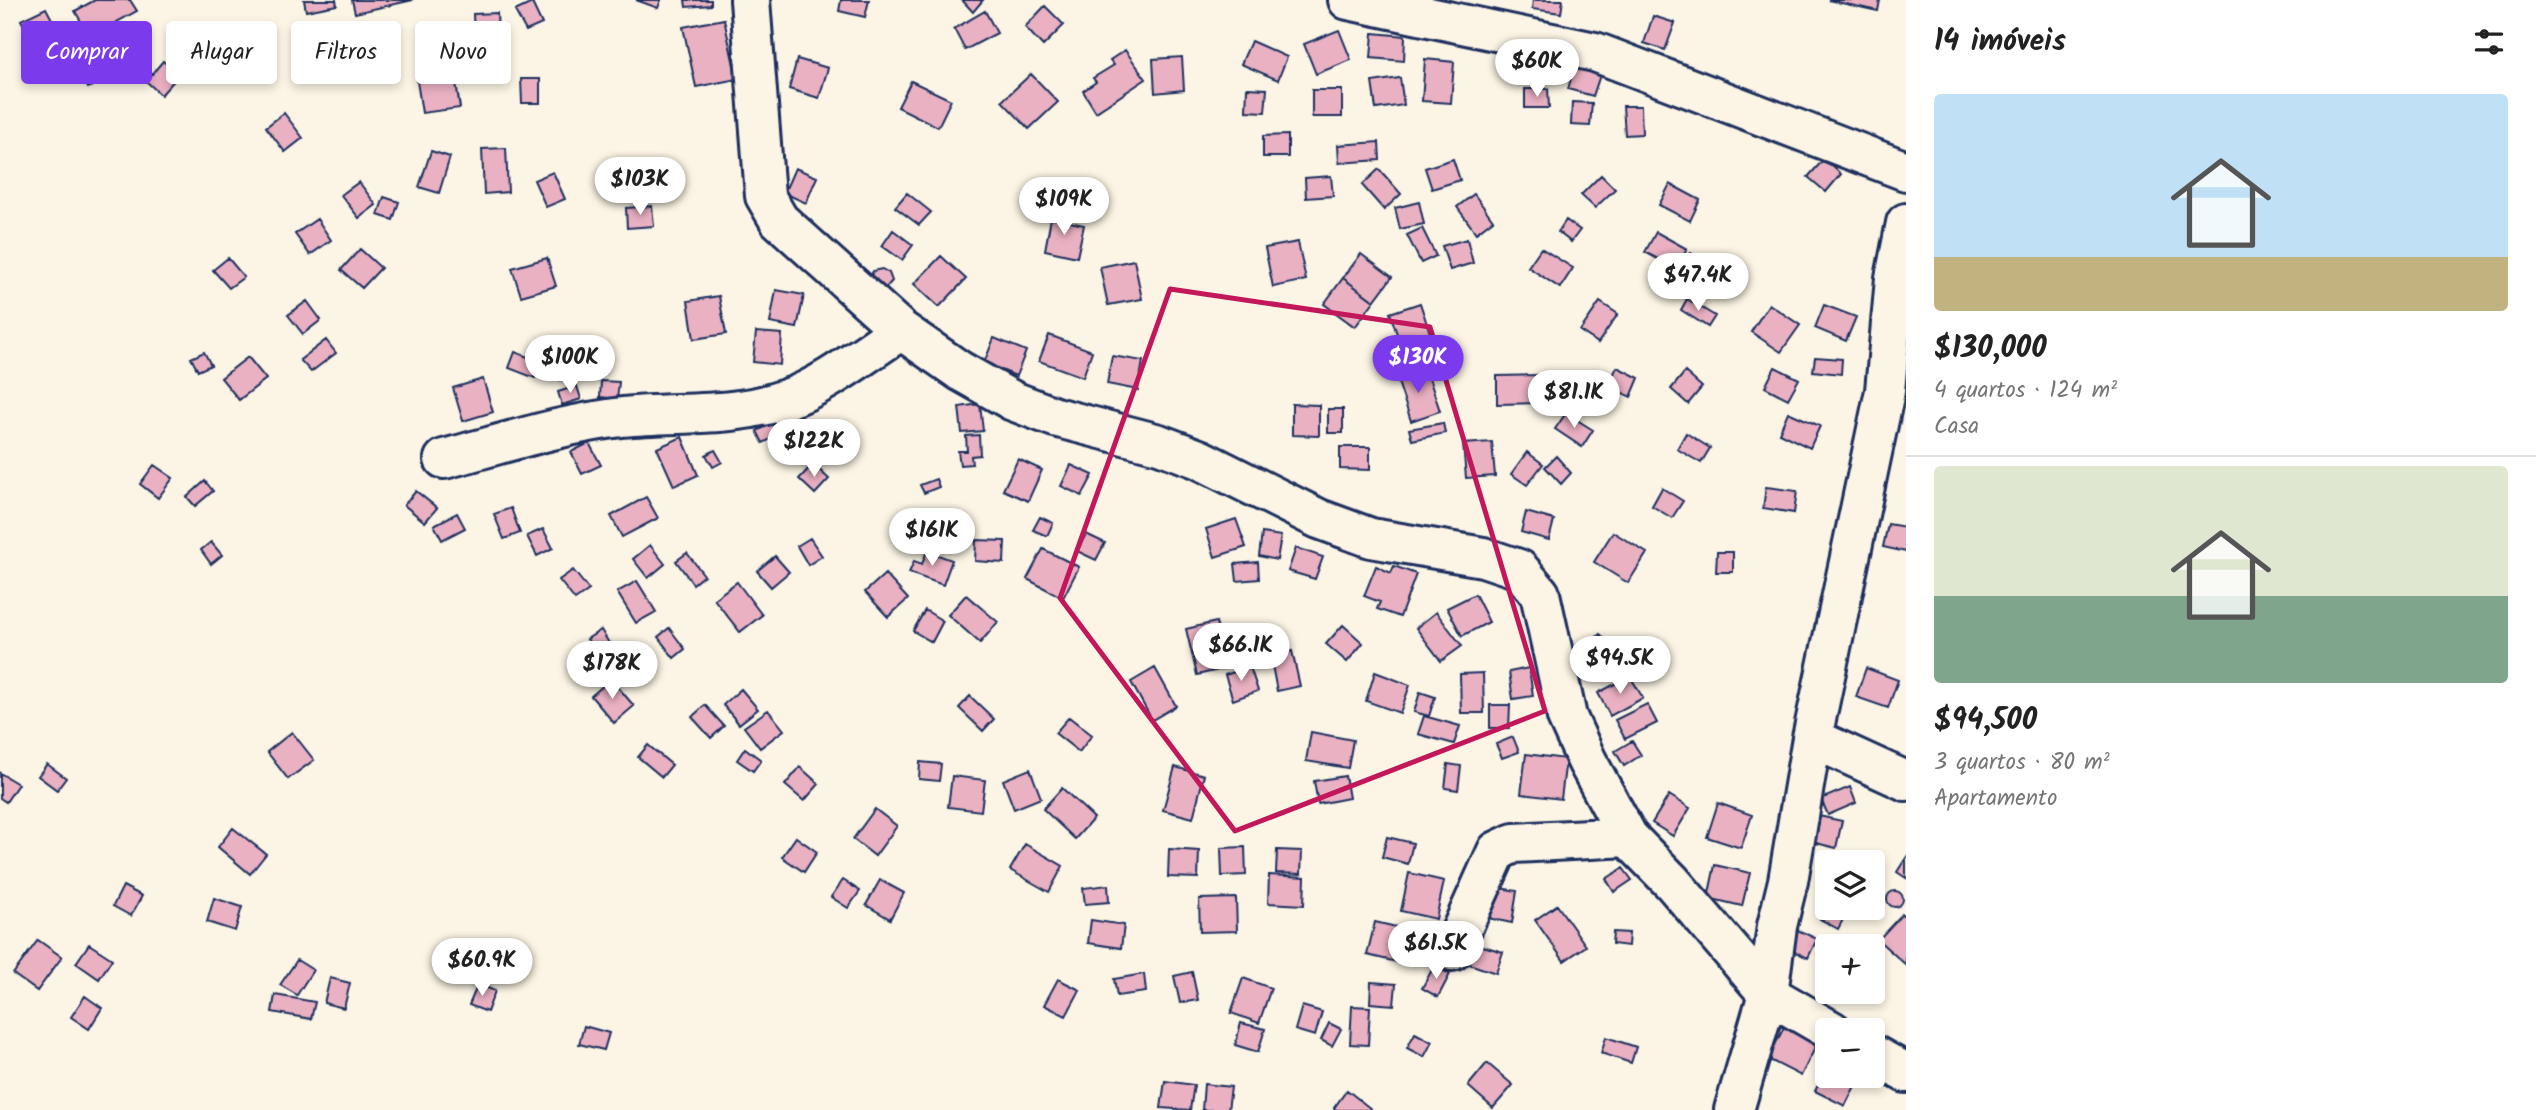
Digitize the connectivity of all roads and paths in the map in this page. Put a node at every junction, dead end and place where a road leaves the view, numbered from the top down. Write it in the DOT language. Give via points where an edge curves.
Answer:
graph roads {
  1 [pos="750,0"];
  2 [pos="1348,0"];
  3 [pos="1906,171"];
  4 [pos="1906,223"];
  5 [pos="901,330"];
  6 [pos="1895,393"];
  7 [pos="444,459"];
  8 [pos="1812,737"];
  9 [pos="1906,781"];
  10 [pos="1628,836"];
  11 [pos="1451,951"];
  12 [pos="1768,994"];
  13 [pos="1815,1021"];
  14 [pos="1885,1061"];
  15 [pos="1906,1073"];
  16 [pos="1734,1110"];
  1 -- 5 [label="street" via="765,196 779,220"];
  2 -- 3 [label="street" via="1595,52"];
  4 -- 6 [label="street" via="1895,278"];
  5 -- 7 [label="street" via="789,399 748,410 621,417"];
  5 -- 10 [label="street" via="1013,401 1199,459 1319,519 1371,538 1483,557 1519,569 1540,594 1567,717"];
  6 -- 8 [label="street"];
  8 -- 9 [label="street"];
  8 -- 12 [label="street"];
  10 -- 11 [label="street" via="1514,843 1497,851"];
  10 -- 12 [label="street"];
  12 -- 13 [label="street"];
  12 -- 16 [label="street"];
  14 -- 15 [label="street"];
}
